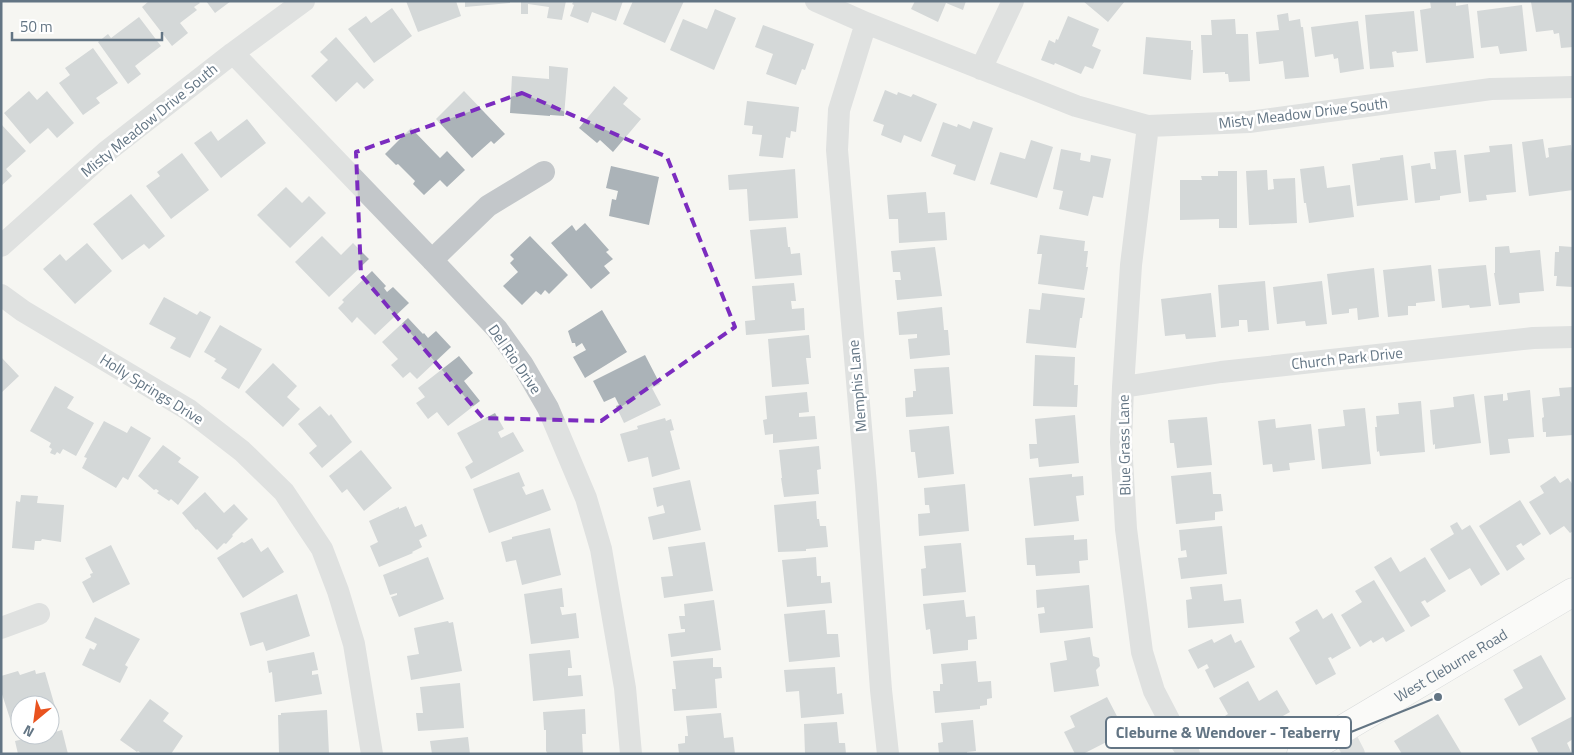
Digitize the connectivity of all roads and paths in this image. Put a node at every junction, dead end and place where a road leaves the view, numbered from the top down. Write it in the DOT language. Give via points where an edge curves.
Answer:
graph roads {
  1 [pos="304,1"];
  2 [pos="816,1"];
  3 [pos="1013,1"];
  4 [pos="866,23"];
  5 [pos="233,53"];
  6 [pos="982,69"];
  7 [pos="1573,87"];
  8 [pos="1148,126"];
  9 [pos="544,172"];
  10 [pos="1,246"];
  11 [pos="432,260"];
  12 [pos="1,295"];
  13 [pos="1573,337"];
  14 [pos="1123,387"];
  15 [pos="1572,595"];
  16 [pos="39,614"];
  17 [pos="1,628"];
  18 [pos="1341,729"];
  19 [pos="372,754"];
  20 [pos="631,754"];
  21 [pos="888,754"];
  22 [pos="1189,754"];
  23 [pos="1301,754"];
  24 [pos="1354,754"];
  1 -- 5 [label="street, Misty Meadow Drive South"];
  2 -- 4 [label="street, Misty Meadow Drive South"];
  3 -- 6 [label="street"];
  4 -- 6 [label="street, Misty Meadow Drive South"];
  4 -- 21 [label="street, Memphis Lane" via="839,110 837,150"];
  5 -- 10 [label="street, Misty Meadow Drive South" via="106,152"];
  5 -- 11 [label="street, Del Rio Drive"];
  6 -- 8 [label="street, Misty Meadow Drive South" via="1076,106"];
  7 -- 8 [label="street, Misty Meadow Drive South" via="1490,89 1249,122"];
  8 -- 14 [label="street, Blue Grass Lane" via="1131,265"];
  9 -- 11 [label="street" via="488,206"];
  11 -- 20 [label="street, Del Rio Drive" via="497,329 523,365 548,408 586,498 601,549 624,688"];
  12 -- 19 [label="street, Holly Springs Drive" via="189,410 242,451 284,492 322,550 338,591 354,644"];
  13 -- 14 [label="street, Church Park Drive" via="1533,338 1221,372"];
  14 -- 22 [label="street, Blue Grass Lane" via="1121,442 1126,529 1142,652 1154,691"];
  15 -- 18 [label="street, West Cleburne Road"];
  16 -- 17 [label="street"];
  18 -- 23 [label="street, West Cleburne Road"];
  18 -- 24 [label="street"];
}
